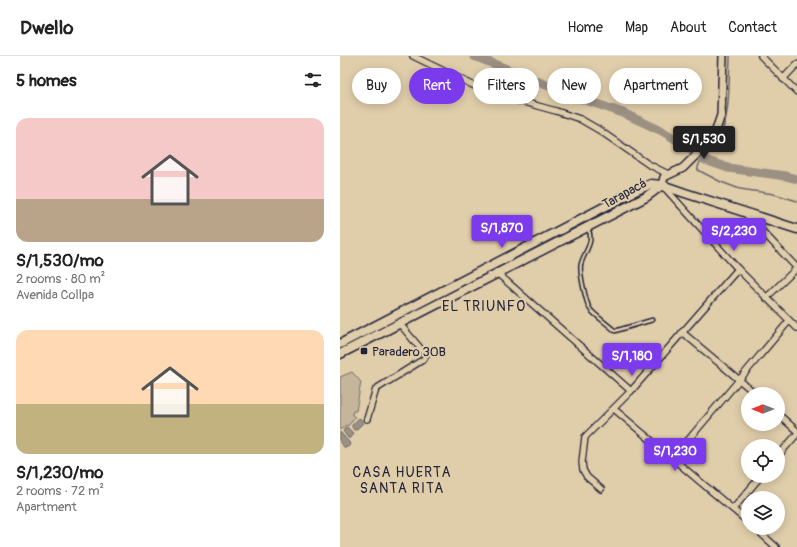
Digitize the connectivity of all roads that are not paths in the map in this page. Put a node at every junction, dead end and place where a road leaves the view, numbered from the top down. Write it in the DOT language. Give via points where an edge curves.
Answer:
graph roads {
  1 [pos="413,56"];
  2 [pos="723,56"];
  3 [pos="761,56"];
  4 [pos="797,64"];
  5 [pos="783,79"];
  6 [pos="797,92"];
  7 [pos="668,174"];
  8 [pos="662,185"];
  9 [pos="743,211"];
  10 [pos="582,218"];
  11 [pos="586,227"];
  12 [pos="797,229"];
  13 [pos="493,265"];
  14 [pos="797,268"];
  15 [pos="738,269"];
  16 [pos="496,273"];
  17 [pos="444,290"];
  18 [pos="448,298"];
  19 [pos="766,298"];
  20 [pos="405,315"];
  21 [pos="652,320"];
  22 [pos="789,321"];
  23 [pos="399,324"];
  24 [pos="797,328"];
  25 [pos="682,332"];
  26 [pos="351,343"];
  27 [pos="340,344"];
  28 [pos="340,354"];
  29 [pos="740,380"];
  30 [pos="748,387"];
  31 [pos="631,391"];
  32 [pos="614,409"];
  33 [pos="367,419"];
  34 [pos="785,420"];
  35 [pos="797,431"];
  36 [pos="797,434"];
  37 [pos="785,448"];
  38 [pos="673,458"];
  39 [pos="755,483"];
  40 [pos="601,489"];
  41 [pos="733,509"];
  42 [pos="741,516"];
  43 [pos="763,535"];
  44 [pos="776,547"];
  1 -- 7 [label="street" via="487,92 580,119 648,164"];
  2 -- 7 [label="street" via="721,115 715,133 690,162"];
  3 -- 5 [label="street"];
  4 -- 5 [label="street"];
  5 -- 6 [label="street"];
  7 -- 8 [label="street" via="664,177"];
  8 -- 9 [label="main road"];
  8 -- 10 [label="main road, Tarapacá" via="651,184"];
  8 -- 11 [label="main road, Tarapacá" via="646,197"];
  8 -- 15 [label="street"];
  9 -- 12 [label="main road"];
  9 -- 14 [label="street"];
  10 -- 11 [label="main road"];
  10 -- 13 [label="main road, Tarapacá"];
  11 -- 16 [label="main road, Tarapacá"];
  11 -- 21 [label="lane" via="591,241 580,270 590,310 615,331"];
  13 -- 16 [label="street"];
  13 -- 17 [label="main road, Tarapacá"];
  14 -- 19 [label="street"];
  15 -- 19 [label="street"];
  15 -- 25 [label="street"];
  16 -- 18 [label="main road, Tarapacá"];
  16 -- 31 [label="street"];
  17 -- 18 [label="main road"];
  17 -- 20 [label="main road, Tarapacá"];
  18 -- 20 [label="main road, Tarapacá"];
  19 -- 22 [label="street"];
  20 -- 23 [label="main road, Tarapacá"];
  20 -- 26 [label="main road, Tarapacá"];
  22 -- 24 [label="street"];
  22 -- 29 [label="street"];
  23 -- 26 [label="main road, Tarapacá"];
  23 -- 33 [label="street" via="426,355 424,359 376,389"];
  25 -- 29 [label="street"];
  25 -- 31 [label="street"];
  26 -- 27 [label="main road, Tarapacá"];
  26 -- 28 [label="main road, Tarapacá"];
  29 -- 30 [label="street"];
  29 -- 38 [label="street"];
  31 -- 32 [label="street"];
  32 -- 38 [label="street"];
  32 -- 40 [label="street" via="585,437 583,470"];
  34 -- 35 [label="street"];
  36 -- 37 [label="street"];
  38 -- 41 [label="street"];
  39 -- 41 [label="street"];
  41 -- 42 [label="street"];
  43 -- 44 [label="street"];
}
